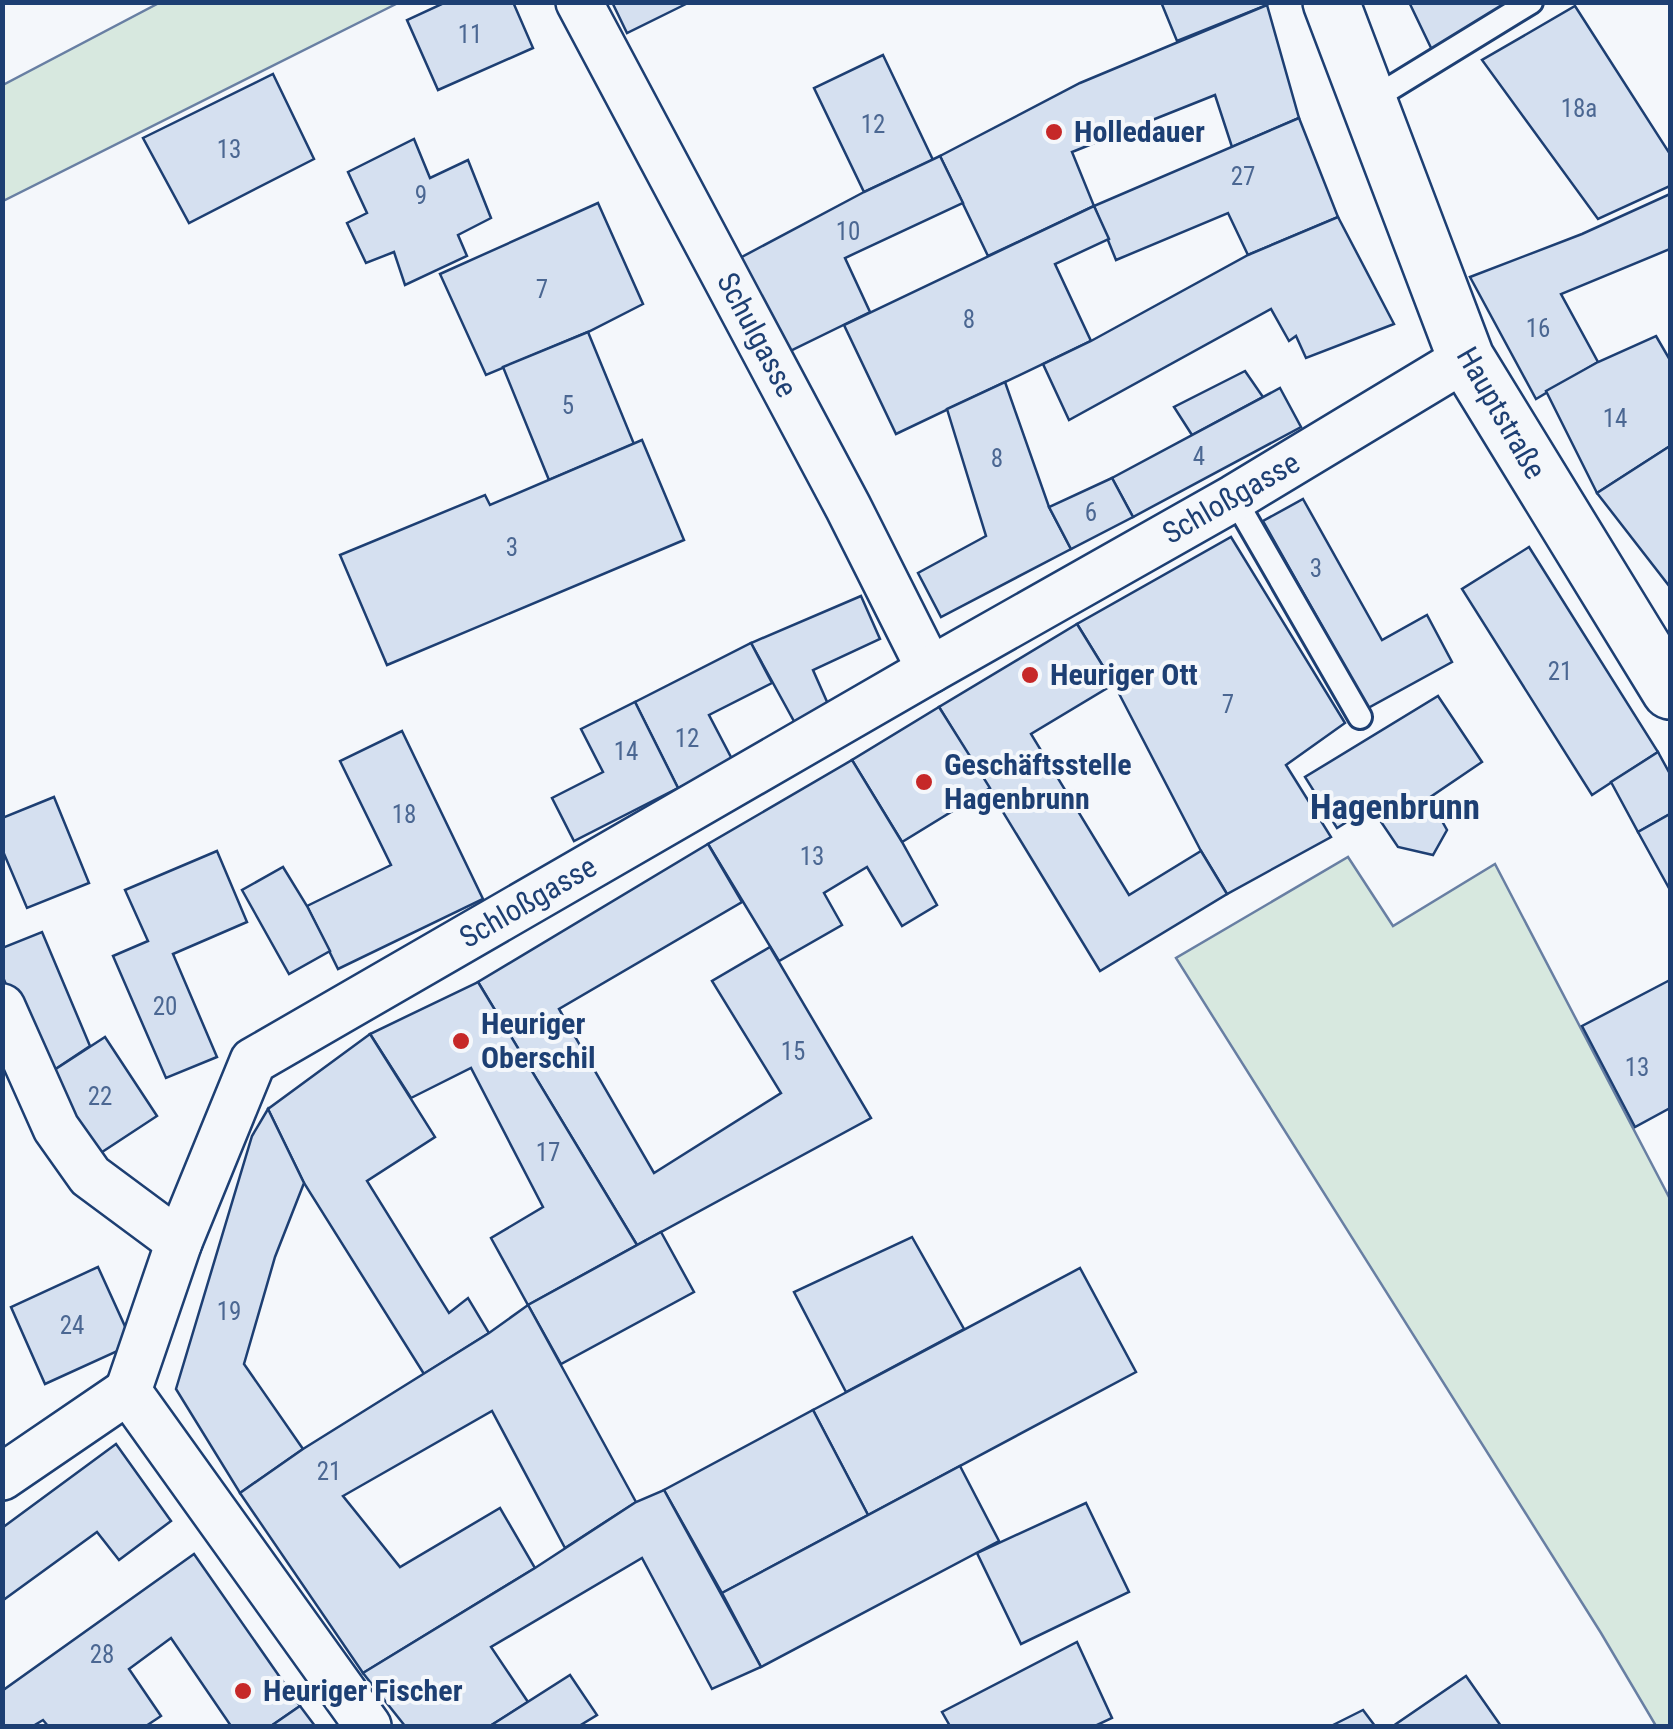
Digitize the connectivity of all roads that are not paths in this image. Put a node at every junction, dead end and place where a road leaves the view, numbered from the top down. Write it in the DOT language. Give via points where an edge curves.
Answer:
graph roads {
  1 [pos="579,2"];
  2 [pos="1331,2"];
  3 [pos="1531,2"];
  4 [pos="1368,102"];
  5 [pos="1466,358"];
  6 [pos="1234,498"];
  7 [pos="930,670"];
  8 [pos="1670,690"];
  9 [pos="1360,717"];
  10 [pos="2,1007"];
  11 [pos="179,1242"];
  12 [pos="128,1391"];
  13 [pos="2,1477"];
  14 [pos="368,1726"];
  1 -- 7 [label="street, Schulgasse"];
  2 -- 4 [label="main road, Hauptstraße"];
  3 -- 4 [label="lane"];
  4 -- 5 [label="main road, Hauptstraße"];
  5 -- 6 [label="street, Schloßgasse"];
  5 -- 8 [label="main road, Hauptstraße"];
  6 -- 7 [label="street, Schloßgasse"];
  6 -- 9 [label="lane"];
  7 -- 11 [label="street, Schloßgasse" via="253,1060"];
  10 -- 11 [label="street" via="56,1128 90,1176"];
  11 -- 12 [label="street, Schloßgasse"];
  12 -- 13 [label="street"];
  12 -- 14 [label="street"];
}
